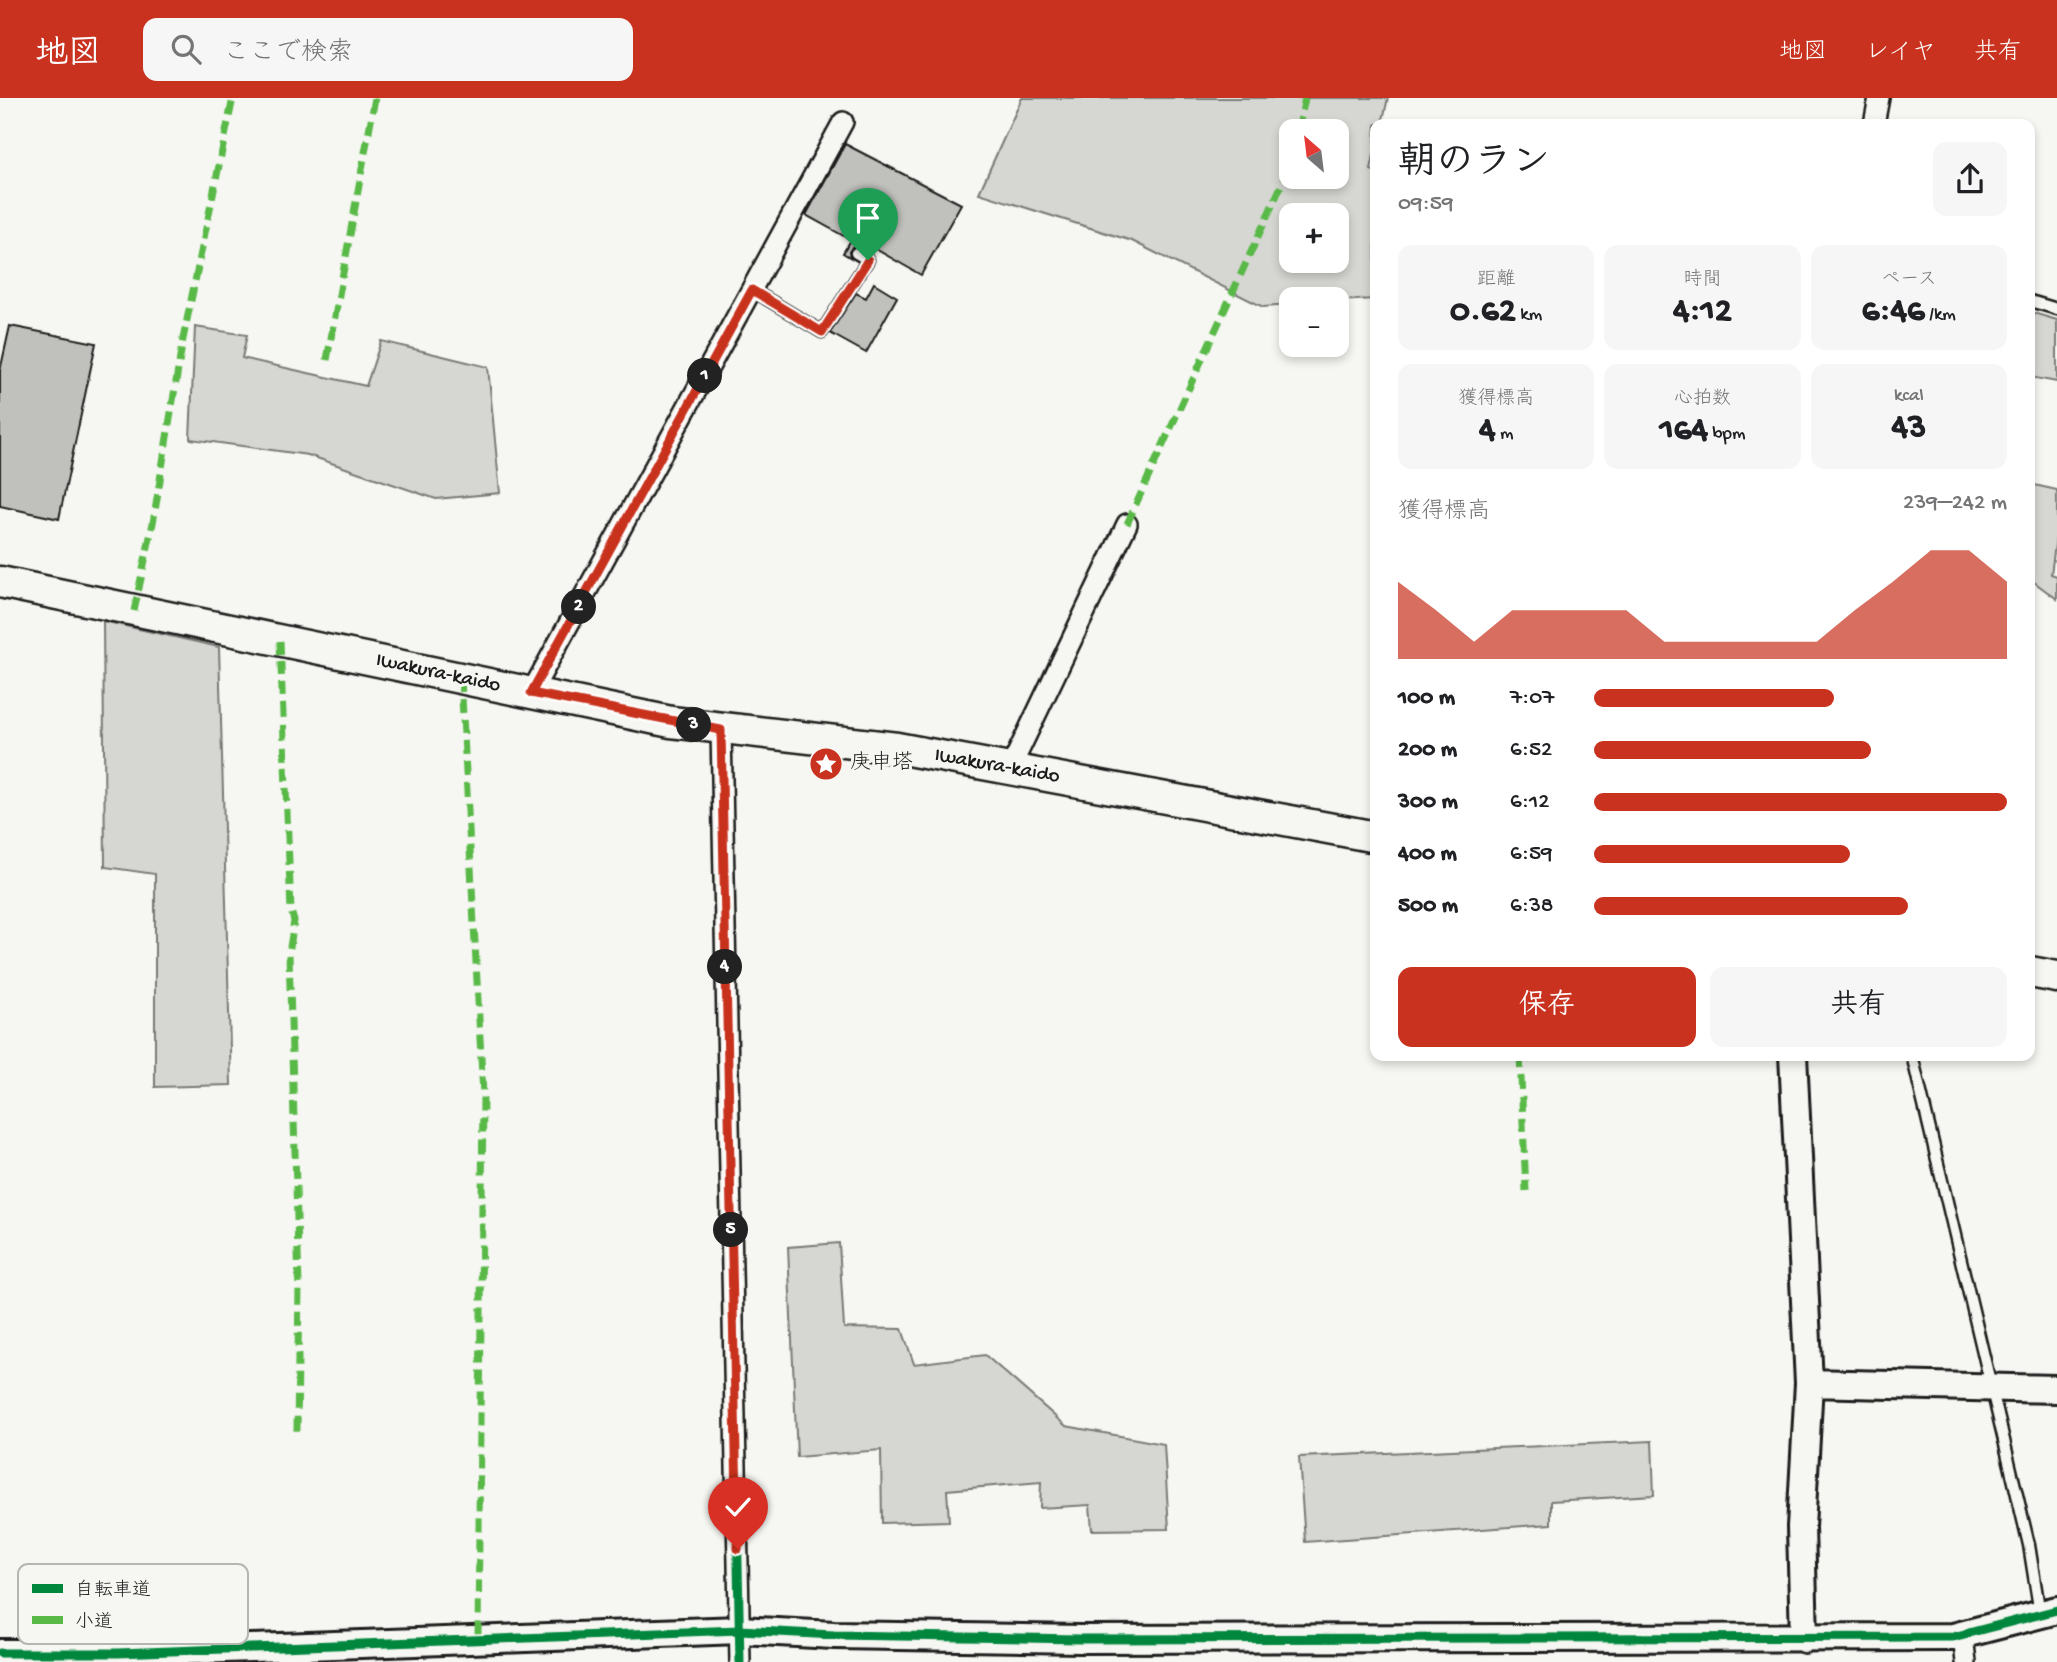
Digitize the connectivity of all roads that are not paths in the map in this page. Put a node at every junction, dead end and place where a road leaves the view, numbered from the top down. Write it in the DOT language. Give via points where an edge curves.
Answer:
graph roads {
  1 [pos="1879,98"];
  2 [pos="1875,119"];
  3 [pos="843,122"];
  4 [pos="856,253"];
  5 [pos="752,290"];
  6 [pos="2035,302"];
  7 [pos="2057,309"];
  8 [pos="1127,524"];
  9 [pos="0,582"];
  10 [pos="531,693"];
  11 [pos="721,730"];
  12 [pos="1010,769"];
  13 [pos="1370,836"];
  14 [pos="2035,973"];
  15 [pos="2057,977"];
  16 [pos="1793,1061"];
  17 [pos="1913,1061"];
  18 [pos="1809,1383"];
  19 [pos="1990,1388"];
  20 [pos="2057,1389"];
  21 [pos="2049,1613"];
  22 [pos="740,1630"];
  23 [pos="1804,1639"];
  24 [pos="1964,1649"];
  25 [pos="1325,1651"];
  26 [pos="0,1653"];
  27 [pos="740,1662"];
  1 -- 2 [label="street"];
  3 -- 5 [label="street"];
  4 -- 5 [label="lane" via="868,260 822,332"];
  5 -- 10 [label="street"];
  6 -- 7 [label="lane"];
  8 -- 12 [label="street"];
  9 -- 10 [label="main road, Iwakura-kaido"];
  10 -- 11 [label="main road, Iwakura-kaido"];
  11 -- 12 [label="main road, Iwakura-kaido" via="858,743"];
  11 -- 22 [label="street"];
  12 -- 13 [label="main road, Iwakura-kaido"];
  14 -- 15 [label="main road"];
  16 -- 18 [label="street"];
  17 -- 19 [label="lane"];
  18 -- 19 [label="street"];
  18 -- 23 [label="street" via="1801,1527"];
  19 -- 20 [label="street"];
  19 -- 21 [label="lane"];
  21 -- 24 [label="street"];
  22 -- 25 [label="street"];
  22 -- 26 [label="street" via="118,1653"];
  22 -- 27 [label="street"];
  23 -- 24 [label="street"];
  23 -- 25 [label="street"];
}
